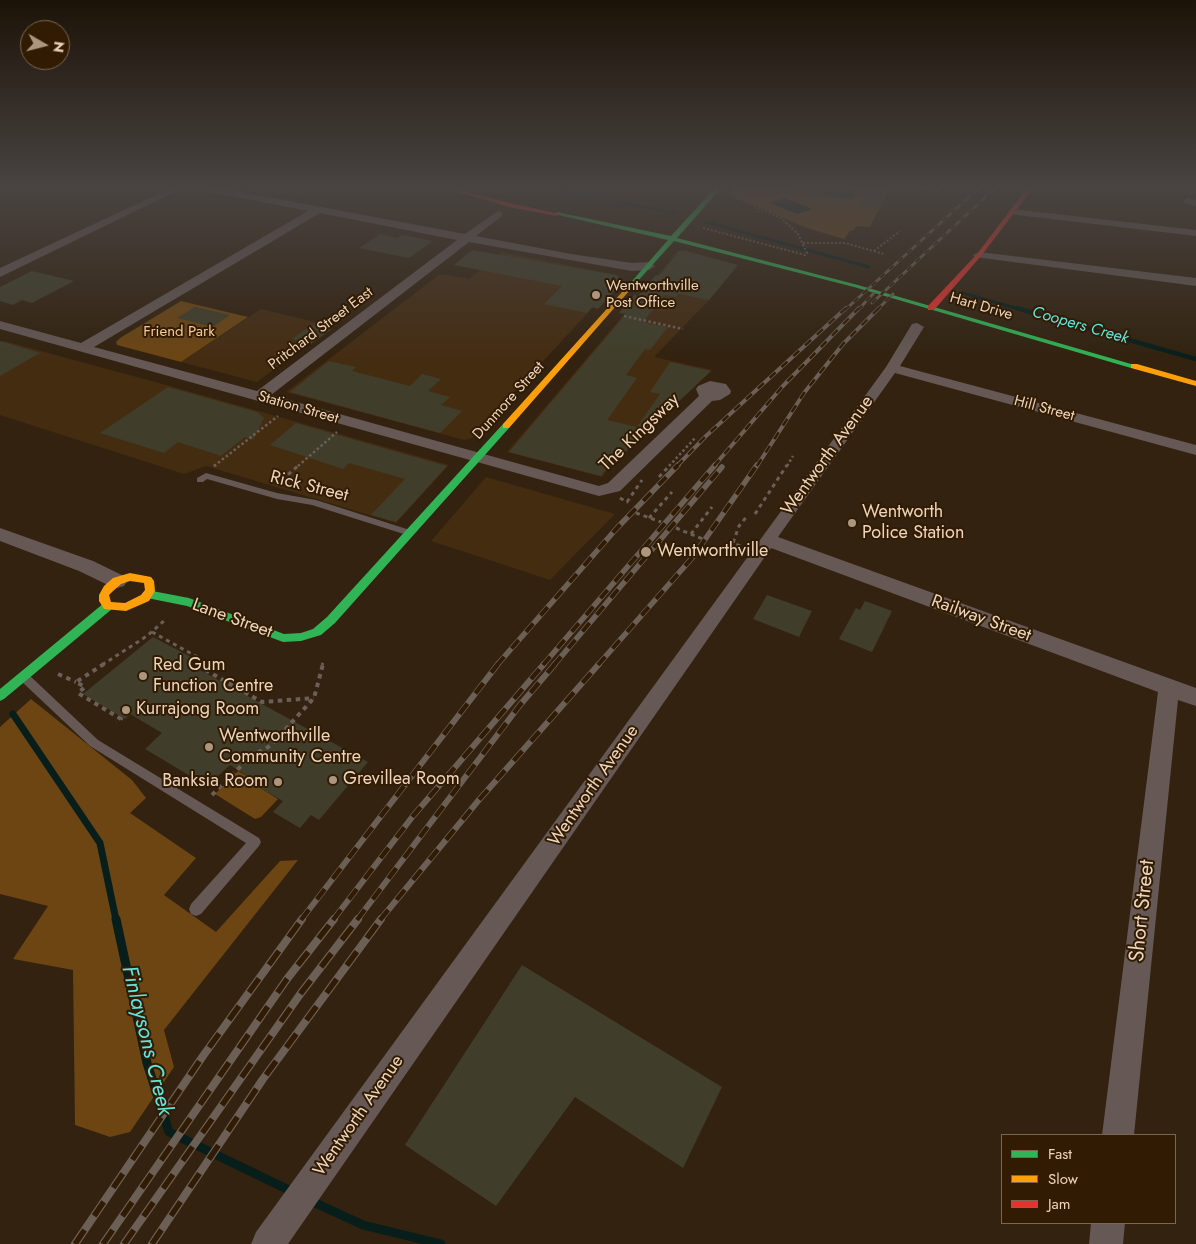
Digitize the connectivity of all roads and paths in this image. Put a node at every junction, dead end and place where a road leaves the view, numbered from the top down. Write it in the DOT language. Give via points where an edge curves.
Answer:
graph roads {
  1 [pos="57,245"];
  2 [pos="257,245"];
  3 [pos="458,245"];
  4 [pos="504,245"];
  5 [pos="668,245"];
  6 [pos="700,245"];
  7 [pos="767,245"];
  8 [pos="804,245"];
  9 [pos="849,245"];
  10 [pos="882,245"];
  11 [pos="987,245"];
  12 [pos="874,251"];
  13 [pos="884,254"];
  14 [pos="979,255"];
  15 [pos="804,256"];
  16 [pos="571,258"];
  17 [pos="649,266"];
  18 [pos="0,272"];
  19 [pos="636,281"];
  20 [pos="1196,282"];
  21 [pos="939,298"];
  22 [pos="931,308"];
  23 [pos="621,314"];
  24 [pos="0,325"];
  25 [pos="918,327"];
  26 [pos="682,329"];
  27 [pos="1099,343"];
  28 [pos="82,348"];
  29 [pos="892,368"];
  30 [pos="1196,384"];
  31 [pos="708,396"];
  32 [pos="259,397"];
  33 [pos="279,415"];
  34 [pos="337,432"];
  35 [pos="696,437"];
  36 [pos="1196,450"];
  37 [pos="793,456"];
  38 [pos="477,458"];
  39 [pos="212,467"];
  40 [pos="659,477"];
  41 [pos="200,480"];
  42 [pos="642,480"];
  43 [pos="596,490"];
  44 [pos="672,492"];
  45 [pos="267,494"];
  46 [pos="620,498"];
  47 [pos="712,507"];
  48 [pos="636,512"];
  49 [pos="755,514"];
  50 [pos="748,515"];
  51 [pos="649,518"];
  52 [pos="661,522"];
  53 [pos="676,528"];
  54 [pos="410,533"];
  55 [pos="0,534"];
  56 [pos="691,534"];
  57 [pos="703,539"];
  58 [pos="767,540"];
  59 [pos="740,546"];
  60 [pos="118,581"];
  61 [pos="147,594"];
  62 [pos="108,606"];
  63 [pos="165,620"];
  64 [pos="152,632"];
  65 [pos="317,632"];
  66 [pos="323,662"];
  67 [pos="55,673"];
  68 [pos="23,676"];
  69 [pos="76,682"];
  70 [pos="1168,687"];
  71 [pos="0,696"];
  72 [pos="1196,697"];
  73 [pos="314,698"];
  74 [pos="117,722"];
  75 [pos="212,795"];
  76 [pos="196,909"];
  77 [pos="1118,1134"];
  78 [pos="1108,1224"];
  79 [pos="268,1244"];
  80 [pos="1106,1244"];
  1 -- 18 [label="street"];
  2 -- 28 [label="street"];
  3 -- 32 [label="street, Pritchard Street East"];
  4 -- 16 [label="street"];
  5 -- 17 [label="main road, Dunmore Street"];
  6 -- 22 [label="main road, Hart Drive"];
  7 -- 15 [label="path"];
  8 -- 15 [label="path"];
  9 -- 12 [label="path"];
  10 -- 12 [label="path"];
  11 -- 14 [label="main road"];
  12 -- 13 [label="path"];
  14 -- 20 [label="street"];
  14 -- 21 [label="main road"];
  15 -- 21 [label="main road, Hart Drive"];
  16 -- 17 [label="street" via="632,267"];
  16 -- 19 [label="street" via="627,272"];
  17 -- 19 [label="main road, Dunmore Street"];
  19 -- 38 [label="main road, Dunmore Street"];
  21 -- 22 [label="main road"];
  21 -- 27 [label="main road, Hart Drive"];
  22 -- 30 [label="main road, Hart Drive"];
  23 -- 26 [label="path"];
  24 -- 28 [label="street, Station Street"];
  25 -- 29 [label="street, Wentworth Avenue"];
  28 -- 32 [label="street, Station Street"];
  29 -- 36 [label="street, Hill Street"];
  29 -- 58 [label="street, Wentworth Avenue"];
  31 -- 43 [label="street, The Kingsway" via="614,487"];
  32 -- 38 [label="street, Station Street"];
  33 -- 39 [label="path"];
  34 -- 45 [label="path"];
  35 -- 40 [label="path"];
  37 -- 49 [label="path"];
  38 -- 43 [label="street, Station Street"];
  38 -- 54 [label="main road, Dunmore Street"];
  41 -- 45 [label="lane, Rick Street" via="206,476"];
  42 -- 46 [label="path, bridge" via="627,502"];
  44 -- 51 [label="path"];
  45 -- 54 [label="lane, Rick Street" via="313,502"];
  47 -- 56 [label="path"];
  48 -- 51 [label="path"];
  50 -- 59 [label="path" via="739,526 733,543"];
  51 -- 52 [label="path"];
  53 -- 56 [label="path"];
  54 -- 65 [label="main road, Dunmore Street"];
  55 -- 60 [label="street"];
  56 -- 57 [label="path"];
  58 -- 70 [label="street, Railway Street"];
  58 -- 79 [label="street, Wentworth Avenue"];
  60 -- 61 [label="main road" via="136,576 147,580 150,584"];
  60 -- 62 [label="main road" via="104,595"];
  61 -- 62 [label="main road" via="136,604"];
  61 -- 65 [label="main road, Lane Street" via="189,602 283,638"];
  62 -- 68 [label="main road"];
  63 -- 64 [label="path"];
  64 -- 69 [label="path"];
  64 -- 73 [label="path" via="201,659 200,667 262,702"];
  66 -- 73 [label="path"];
  67 -- 69 [label="path"];
  68 -- 71 [label="main road"];
  68 -- 76 [label="lane" via="94,743 255,842"];
  69 -- 74 [label="path" via="85,687 78,693 121,719"];
  70 -- 72 [label="street, Railway Street"];
  70 -- 77 [label="street, Short Street"];
  73 -- 75 [label="path" via="270,746 251,756"];
  78 -- 80 [label="street"];
}
